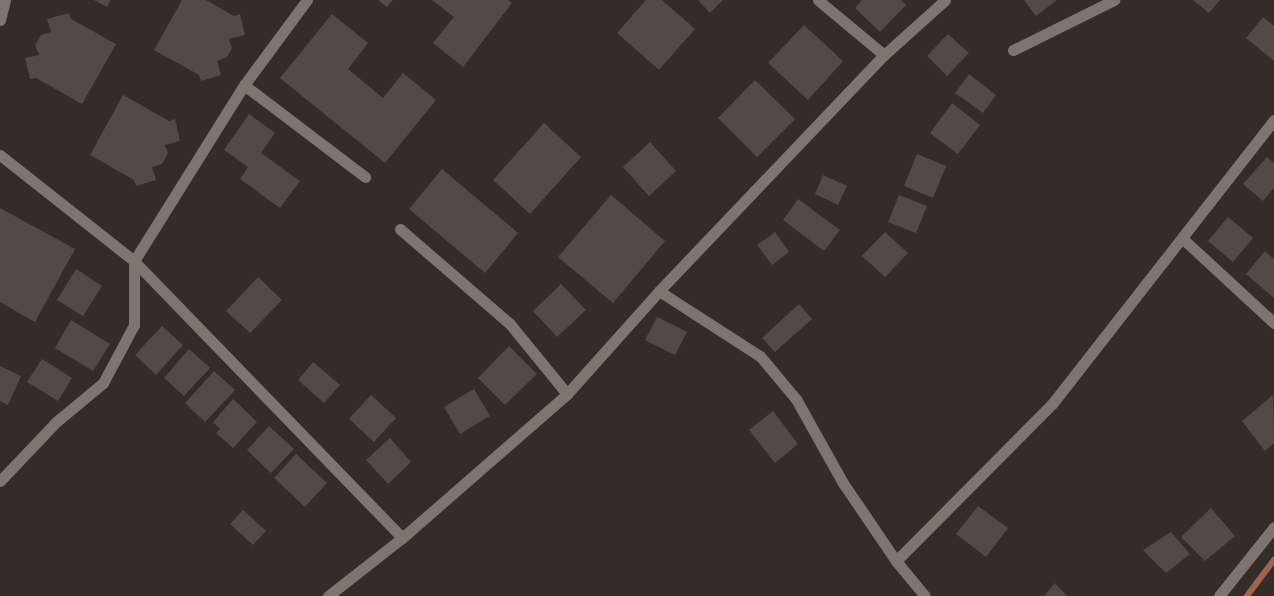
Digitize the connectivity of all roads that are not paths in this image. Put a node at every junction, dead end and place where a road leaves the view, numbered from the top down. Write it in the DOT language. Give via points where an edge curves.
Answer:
graph roads {
  1 [pos="5,0"];
  2 [pos="307,0"];
  3 [pos="818,0"];
  4 [pos="945,0"];
  5 [pos="1114,0"];
  6 [pos="0,20"];
  7 [pos="1013,50"];
  8 [pos="884,55"];
  9 [pos="244,85"];
  10 [pos="1274,120"];
  11 [pos="0,155"];
  12 [pos="365,177"];
  13 [pos="400,229"];
  14 [pos="1183,239"];
  15 [pos="134,261"];
  16 [pos="659,291"];
  17 [pos="1274,324"];
  18 [pos="567,394"];
  19 [pos="0,481"];
  20 [pos="1274,527"];
  21 [pos="402,538"];
  22 [pos="896,561"];
  23 [pos="328,596"];
  24 [pos="925,596"];
  25 [pos="1220,596"];
  1 -- 6 [label="street"];
  2 -- 9 [label="street"];
  3 -- 8 [label="street"];
  4 -- 8 [label="street"];
  5 -- 7 [label="street"];
  8 -- 16 [label="street"];
  9 -- 12 [label="street"];
  9 -- 15 [label="street"];
  10 -- 14 [label="street"];
  11 -- 15 [label="street"];
  13 -- 18 [label="street" via="510,324"];
  14 -- 17 [label="street"];
  14 -- 22 [label="street" via="1052,404"];
  15 -- 19 [label="street" via="134,326 104,383 56,422"];
  15 -- 21 [label="street"];
  16 -- 18 [label="street"];
  16 -- 22 [label="street" via="760,356 796,399 843,483"];
  18 -- 21 [label="street"];
  20 -- 25 [label="street"];
  21 -- 23 [label="street"];
  22 -- 24 [label="street"];
}
